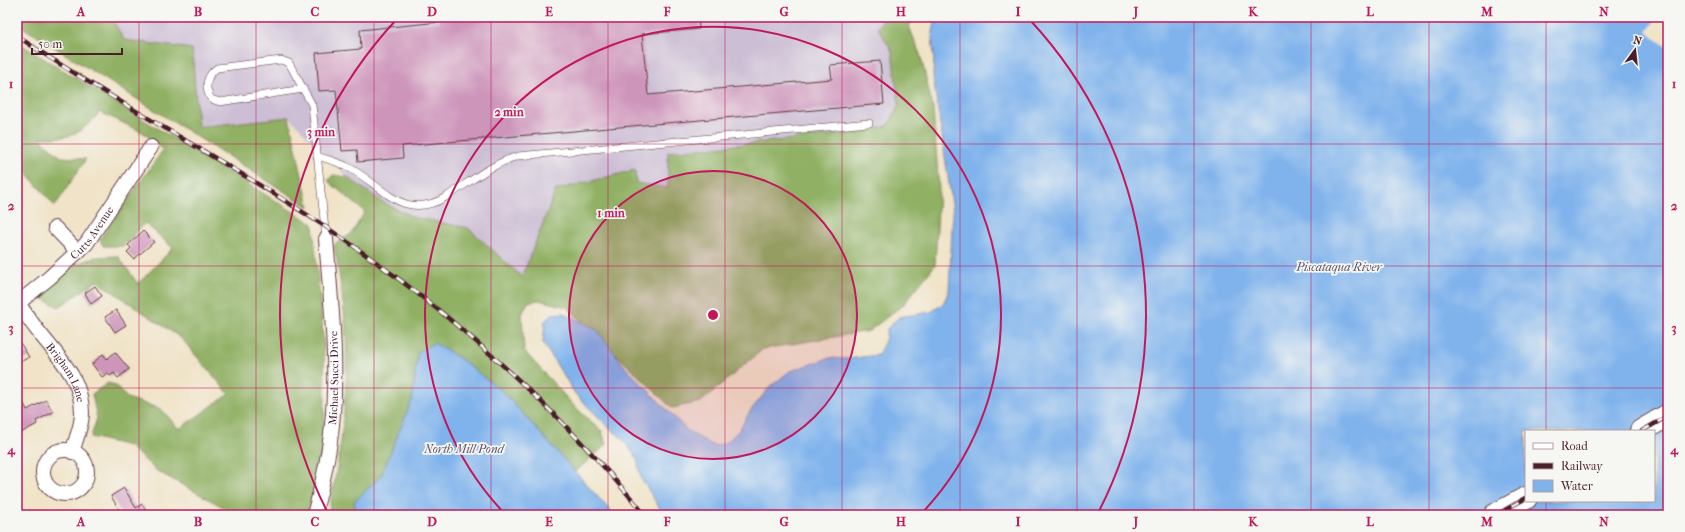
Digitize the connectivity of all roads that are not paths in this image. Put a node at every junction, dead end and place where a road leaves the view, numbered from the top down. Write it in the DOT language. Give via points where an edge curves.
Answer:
graph roads {
  1 [pos="303,88"];
  2 [pos="869,123"];
  3 [pos="151,148"];
  4 [pos="317,156"];
  5 [pos="55,228"];
  6 [pos="326,240"];
  7 [pos="78,252"];
  8 [pos="18,304"];
  9 [pos="1668,415"];
  10 [pos="1643,430"];
  11 [pos="72,452"];
  12 [pos="1525,499"];
  13 [pos="314,515"];
  14 [pos="1496,515"];
  1 -- 1 [label="lane" via="289,63 281,60 217,68 210,73 206,83 211,99 220,102"];
  1 -- 4 [label="lane" via="312,105"];
  2 -- 4 [label="lane" via="518,156 503,160 452,193 425,206 402,203 347,167"];
  3 -- 7 [label="street, Cutts Avenue"];
  4 -- 6 [label="lane"];
  5 -- 7 [label="street"];
  6 -- 13 [label="street, Michael Succi Drive" via="335,355 332,426 323,481"];
  7 -- 8 [label="street, Cutts Avenue"];
  8 -- 11 [label="street, Brigham Lane" via="65,362 78,387 82,414"];
  9 -- 10 [label="main road"];
  12 -- 14 [label="main road"];
}
